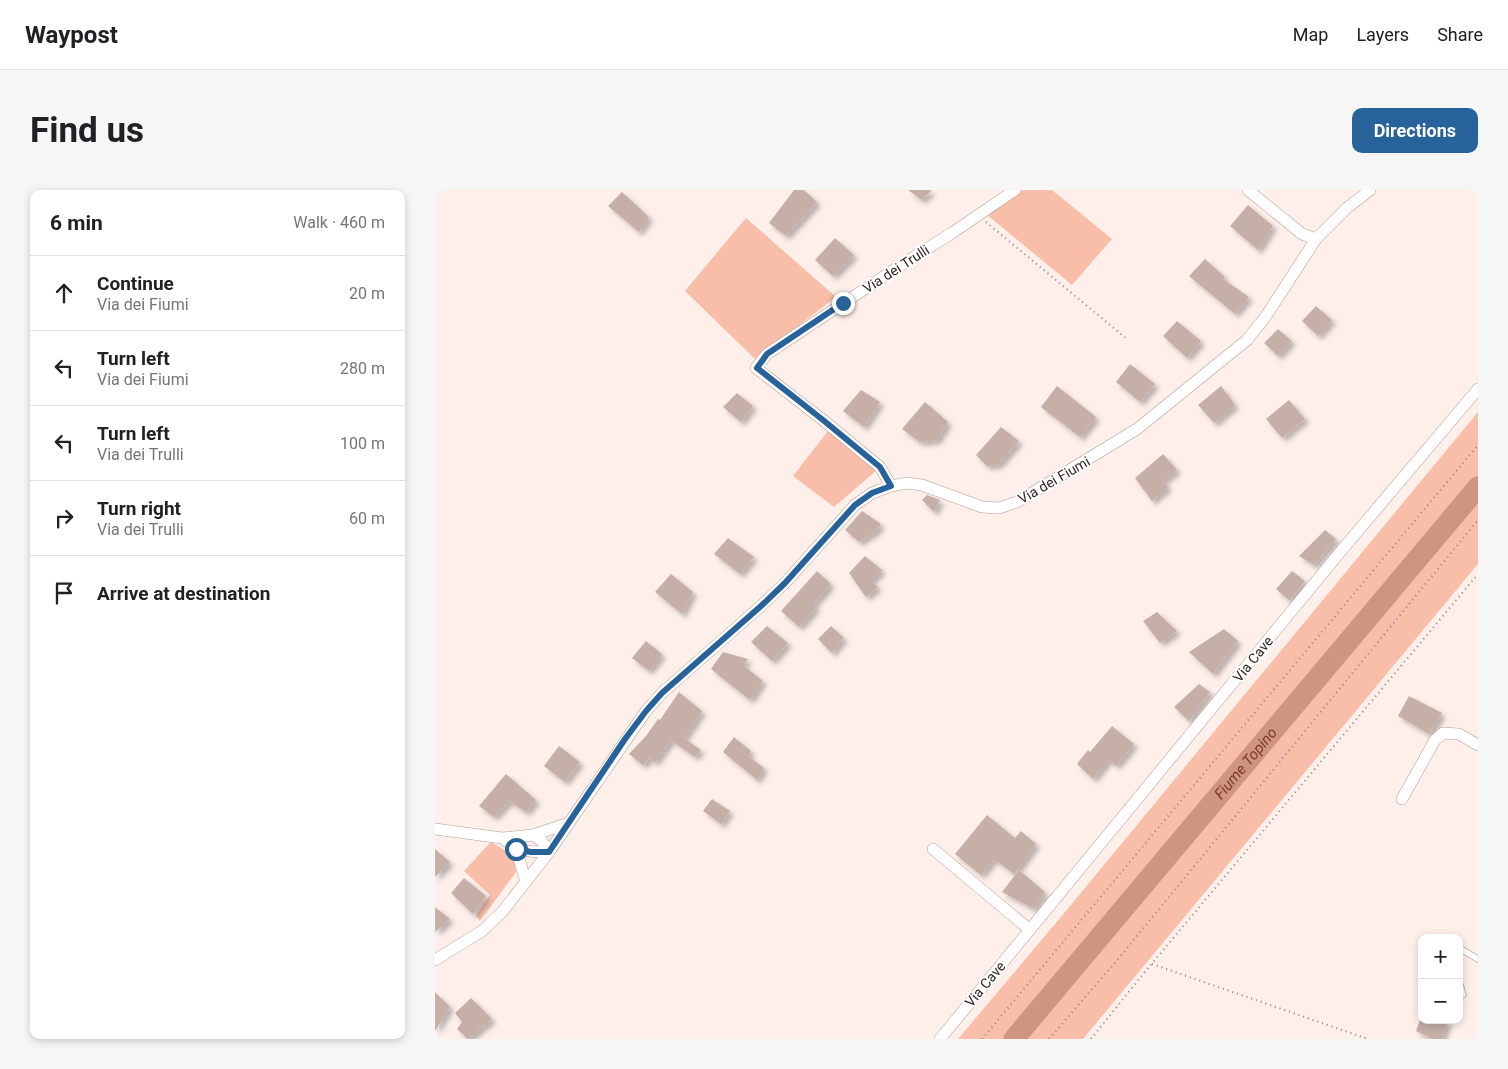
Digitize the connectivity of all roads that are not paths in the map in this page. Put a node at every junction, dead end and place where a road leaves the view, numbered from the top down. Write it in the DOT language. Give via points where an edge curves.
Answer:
graph roads {
  1 [pos="1015,190"];
  2 [pos="1248,190"];
  3 [pos="1370,190"];
  4 [pos="1316,239"];
  5 [pos="1478,389"];
  6 [pos="891,486"];
  7 [pos="1478,745"];
  8 [pos="1402,799"];
  9 [pos="569,823"];
  10 [pos="435,828"];
  11 [pos="533,835"];
  12 [pos="502,838"];
  13 [pos="516,849"];
  14 [pos="933,849"];
  15 [pos="549,852"];
  16 [pos="526,882"];
  17 [pos="1030,930"];
  18 [pos="1463,950"];
  19 [pos="1478,959"];
  20 [pos="435,960"];
  21 [pos="940,1039"];
  1 -- 6 [label="street, Via dei Trulli" via="767,354 757,368 880,467"];
  2 -- 4 [label="street" via="1301,234"];
  3 -- 4 [label="street, Via dei Fiumi"];
  4 -- 6 [label="street, Via dei Fiumi" via="1247,340 1137,429 1017,502 999,508 982,507 922,486 907,483"];
  5 -- 17 [label="street, Via Cave"];
  6 -- 9 [label="street, Via dei Fiumi" via="872,493 855,505 785,583 662,693 625,739"];
  7 -- 8 [label="street" via="1459,734 1443,733 1435,740"];
  9 -- 11 [label="street"];
  9 -- 15 [label="street, Via dei Fiumi"];
  10 -- 12 [label="street"];
  11 -- 12 [label="street"];
  11 -- 15 [label="street"];
  12 -- 13 [label="street"];
  13 -- 15 [label="street"];
  13 -- 16 [label="street"];
  14 -- 17 [label="street"];
  15 -- 16 [label="street, Via dei Fiumi"];
  16 -- 20 [label="street, Via dei Fiumi" via="482,931"];
  17 -- 21 [label="street, Via Cave"];
  18 -- 19 [label="lane"];
}
